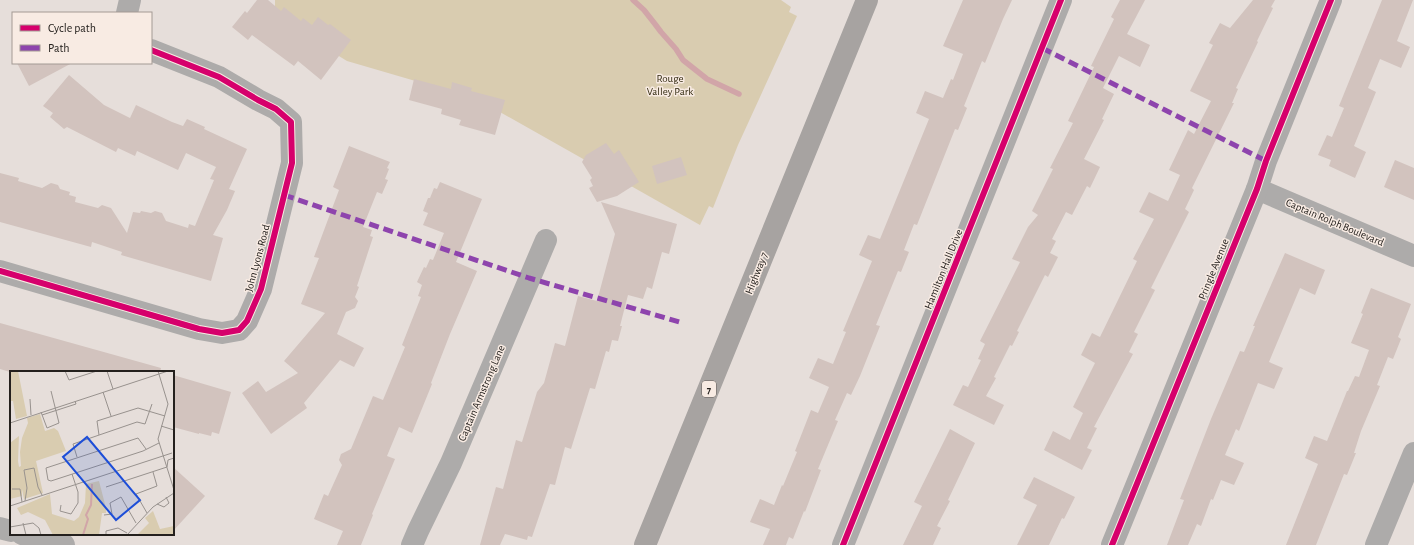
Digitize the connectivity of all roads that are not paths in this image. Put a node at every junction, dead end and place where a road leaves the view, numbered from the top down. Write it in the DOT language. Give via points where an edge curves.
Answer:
graph roads {
  1 [pos="130,0"];
  2 [pos="867,0"];
  3 [pos="1061,0"];
  4 [pos="1331,0"];
  5 [pos="127,12"];
  6 [pos="152,50"];
  7 [pos="1257,188"];
  8 [pos="546,240"];
  9 [pos="1414,256"];
  10 [pos="0,271"];
  11 [pos="1414,453"];
  12 [pos="0,528"];
  13 [pos="10,531"];
  14 [pos="26,535"];
  15 [pos="64,545"];
  16 [pos="412,545"];
  17 [pos="645,545"];
  18 [pos="843,545"];
  19 [pos="1112,545"];
  20 [pos="1376,545"];
  1 -- 5 [label="street"];
  2 -- 17 [label="main road, Highway 7 / 7"];
  3 -- 18 [label="street, Hamilton Hall Drive"];
  4 -- 7 [label="street, Pringle Avenue"];
  6 -- 10 [label="street, John Lyons Road" via="219,77 276,109 291,122 292,163 260,289 247,321 239,330 214,332"];
  7 -- 9 [label="street, Captain Rolph Boulevard"];
  7 -- 19 [label="street, Pringle Avenue"];
  8 -- 16 [label="street, Captain Armstrong Lane" via="451,463"];
  11 -- 20 [label="street"];
  12 -- 13 [label="street"];
  14 -- 15 [label="street"];
}
